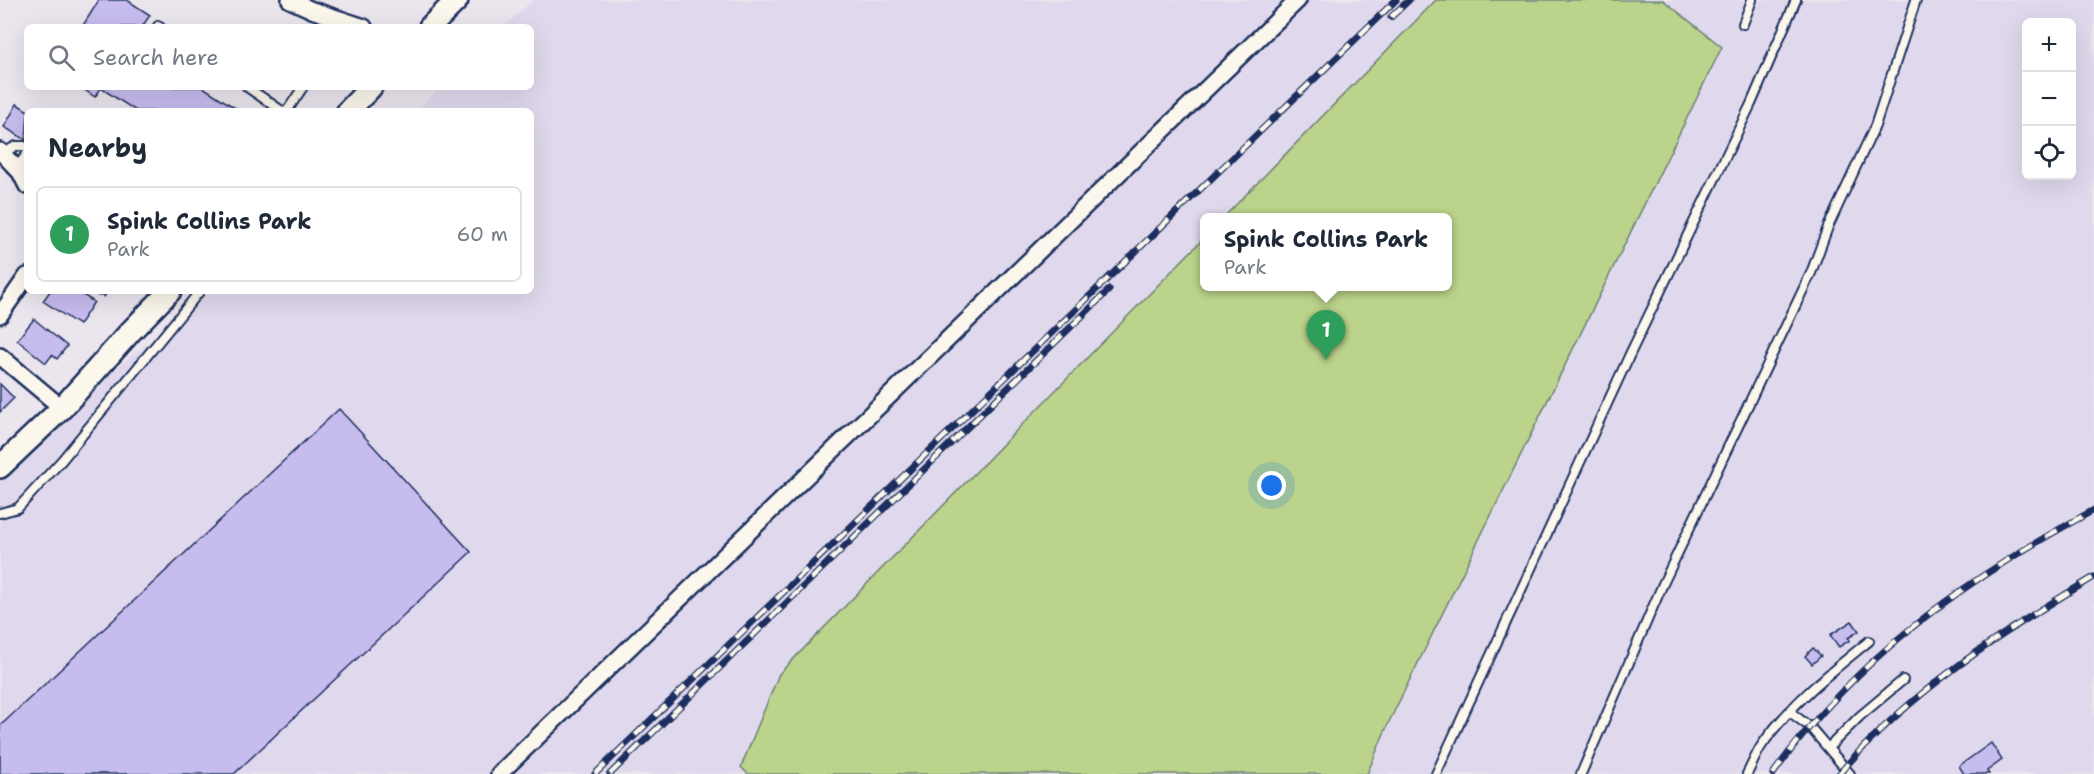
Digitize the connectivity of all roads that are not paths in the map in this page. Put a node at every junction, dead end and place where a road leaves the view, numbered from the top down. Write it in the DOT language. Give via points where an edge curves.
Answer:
graph roads {
  1 [pos="290,0"];
  2 [pos="457,0"];
  3 [pos="1298,0"];
  4 [pos="1752,0"];
  5 [pos="1796,0"];
  6 [pos="1916,0"];
  7 [pos="355,24"];
  8 [pos="433,24"];
  9 [pos="1743,24"];
  10 [pos="251,90"];
  11 [pos="301,90"];
  12 [pos="368,90"];
  13 [pos="278,108"];
  14 [pos="289,108"];
  15 [pos="351,108"];
  16 [pos="24,146"];
  17 [pos="1,152"];
  18 [pos="24,156"];
  19 [pos="16,168"];
  20 [pos="24,181"];
  21 [pos="24,280"];
  22 [pos="167,294"];
  23 [pos="198,294"];
  24 [pos="0,315"];
  25 [pos="0,356"];
  26 [pos="62,408"];
  27 [pos="0,467"];
  28 [pos="0,513"];
  29 [pos="1869,641"];
  30 [pos="1903,680"];
  31 [pos="1790,712"];
  32 [pos="1828,747"];
  33 [pos="499,774"];
  34 [pos="1437,774"];
  35 [pos="1581,774"];
  36 [pos="1747,774"];
  37 [pos="1850,774"];
  1 -- 7 [label="street"];
  2 -- 8 [label="main road"];
  3 -- 33 [label="street"];
  4 -- 9 [label="lane"];
  5 -- 34 [label="lane"];
  6 -- 35 [label="lane" via="1875,126 1811,273 1662,586"];
  10 -- 13 [label="lane"];
  11 -- 14 [label="lane"];
  12 -- 15 [label="main road"];
  16 -- 17 [label="lane"];
  17 -- 19 [label="street"];
  18 -- 19 [label="lane"];
  19 -- 20 [label="street"];
  21 -- 24 [label="street"];
  22 -- 26 [label="main road"];
  23 -- 28 [label="lane" via="62,460 18,508"];
  25 -- 26 [label="street"];
  26 -- 27 [label="main road"];
  29 -- 31 [label="lane"];
  30 -- 32 [label="lane"];
  31 -- 32 [label="lane"];
  31 -- 36 [label="lane" via="1762,745"];
  32 -- 37 [label="lane"];
}
